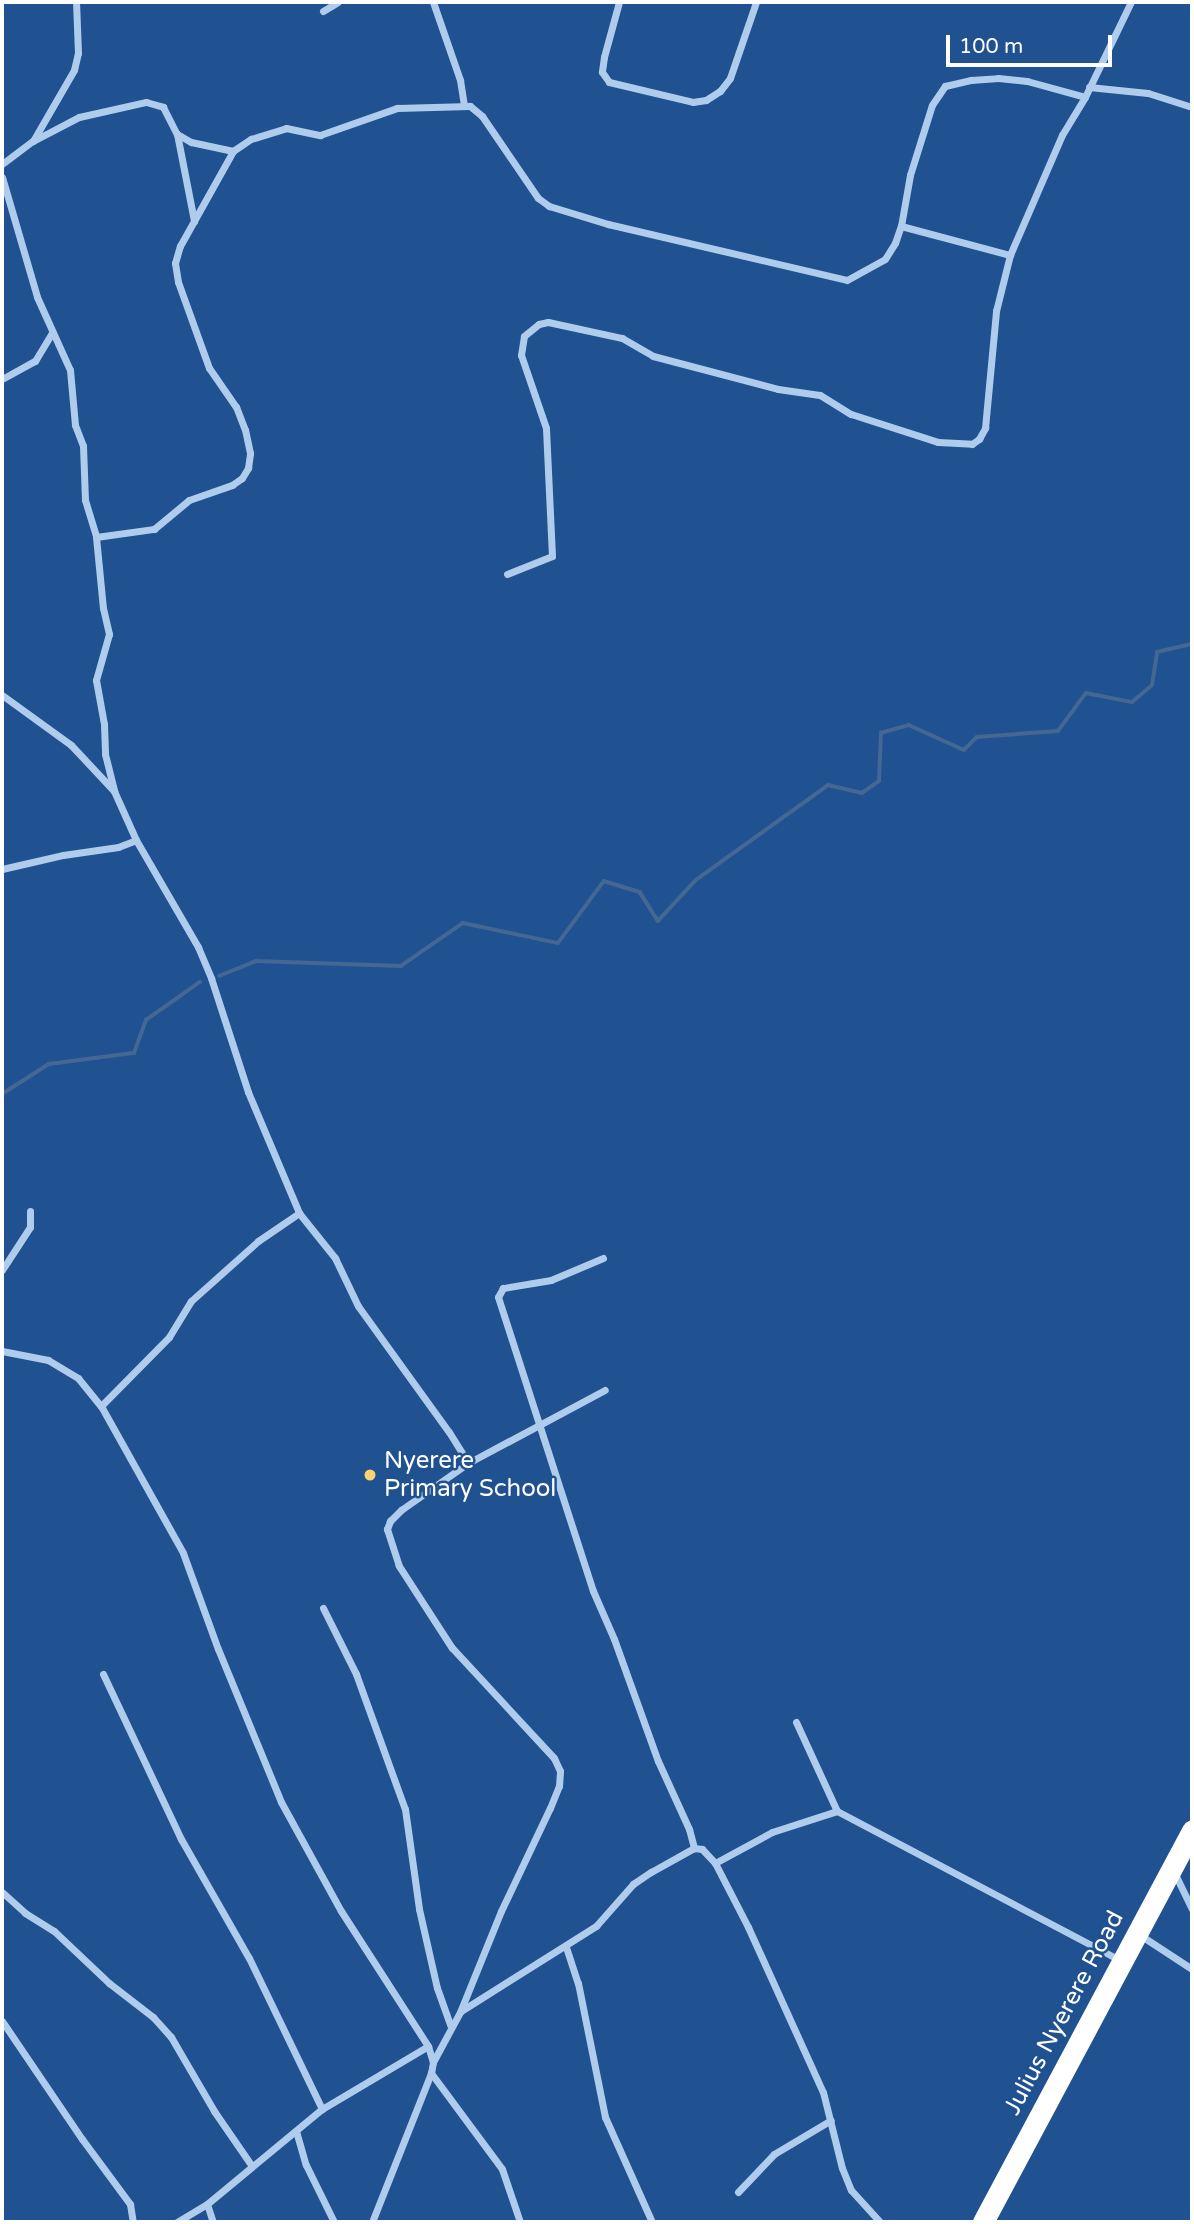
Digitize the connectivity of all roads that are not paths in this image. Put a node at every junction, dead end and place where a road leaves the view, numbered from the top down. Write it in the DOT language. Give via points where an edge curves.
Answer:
graph roads {
  1 [pos="76,2"];
  2 [pos="338,2"];
  3 [pos="433,2"];
  4 [pos="619,2"];
  5 [pos="756,2"];
  6 [pos="1131,2"];
  7 [pos="323,11"];
  8 [pos="1089,87"];
  9 [pos="1085,97"];
  10 [pos="464,105"];
  11 [pos="1192,107"];
  12 [pos="177,134"];
  13 [pos="33,141"];
  14 [pos="233,150"];
  15 [pos="2,164"];
  16 [pos="2,177"];
  17 [pos="194,222"];
  18 [pos="901,226"];
  19 [pos="1010,255"];
  20 [pos="52,333"];
  21 [pos="2,379"];
  22 [pos="96,537"];
  23 [pos="507,574"];
  24 [pos="2,695"];
  25 [pos="114,791"];
  26 [pos="136,840"];
  27 [pos="2,869"];
  28 [pos="30,1211"];
  29 [pos="299,1213"];
  30 [pos="603,1258"];
  31 [pos="2,1270"];
  32 [pos="2,1351"];
  33 [pos="605,1390"];
  34 [pos="101,1406"];
  35 [pos="538,1426"];
  36 [pos="468,1463"];
  37 [pos="323,1608"];
  38 [pos="103,1675"];
  39 [pos="796,1722"];
  40 [pos="837,1811"];
  41 [pos="1192,1830"];
  42 [pos="694,1848"];
  43 [pos="715,1863"];
  44 [pos="1172,1869"];
  45 [pos="2,1892"];
  46 [pos="1192,1909"];
  47 [pos="1136,1933"];
  48 [pos="566,1947"];
  49 [pos="1121,1961"];
  50 [pos="1192,1969"];
  51 [pos="460,2012"];
  52 [pos="2,2021"];
  53 [pos="451,2027"];
  54 [pos="428,2046"];
  55 [pos="433,2062"];
  56 [pos="431,2073"];
  57 [pos="322,2109"];
  58 [pos="831,2120"];
  59 [pos="296,2131"];
  60 [pos="252,2166"];
  61 [pos="738,2192"];
  62 [pos="207,2204"];
  63 [pos="133,2222"];
  64 [pos="177,2222"];
  65 [pos="213,2222"];
  66 [pos="334,2222"];
  67 [pos="372,2222"];
  68 [pos="520,2222"];
  69 [pos="652,2222"];
  70 [pos="880,2222"];
  71 [pos="983,2222"];
  1 -- 13 [label="street" via="74,70"];
  2 -- 7 [label="street"];
  3 -- 10 [label="street"];
  4 -- 5 [label="street" via="602,72 609,82 693,102 720,91 730,78"];
  6 -- 8 [label="street"];
  8 -- 9 [label="street"];
  8 -- 11 [label="street" via="1148,93"];
  9 -- 18 [label="street" via="1008,79 971,79 946,86 932,105 909,175"];
  9 -- 19 [label="street" via="1062,135"];
  10 -- 14 [label="street" via="397,108 320,135 279,129"];
  10 -- 18 [label="street" via="482,116 538,198 568,213 847,280 885,259"];
  12 -- 13 [label="street" via="163,107 146,102 79,117"];
  12 -- 14 [label="street" via="191,142"];
  12 -- 17 [label="street"];
  13 -- 15 [label="street"];
  14 -- 17 [label="street"];
  16 -- 20 [label="street"];
  17 -- 22 [label="street" via="177,254 177,282 209,368 236,407 245,430 250,453 247,468 232,485 189,500 154,529"];
  18 -- 19 [label="street"];
  19 -- 23 [label="street" via="990,344 985,428 972,444 938,442 902,432 851,414 820,395 778,389 653,356 622,338 539,324 524,336 521,355 546,428 552,556"];
  20 -- 21 [label="street" via="36,360"];
  20 -- 22 [label="street" via="70,370 75,425 83,446 85,500"];
  22 -- 25 [label="street" via="109,634 96,680"];
  24 -- 25 [label="street" via="71,745"];
  25 -- 26 [label="street"];
  26 -- 27 [label="street" via="118,848"];
  26 -- 29 [label="street" via="198,947 248,1092"];
  28 -- 31 [label="street" via="30,1227"];
  29 -- 34 [label="street" via="258,1241 191,1301 169,1337"];
  29 -- 36 [label="street" via="335,1258 358,1306"];
  30 -- 35 [label="street" via="551,1280 499,1293"];
  32 -- 34 [label="street" via="48,1360 78,1378"];
  33 -- 35 [label="street"];
  34 -- 54 [label="street" via="183,1553 281,1802 341,1911"];
  35 -- 36 [label="street"];
  35 -- 42 [label="street" via="593,1591"];
  36 -- 51 [label="street" via="401,1510 387,1529 399,1566 452,1648 554,1758 560,1771 550,1808"];
  37 -- 53 [label="street" via="356,1674 405,1809 419,1909"];
  38 -- 57 [label="street" via="180,1839 249,1958"];
  39 -- 40 [label="street"];
  40 -- 43 [label="street" via="772,1832"];
  40 -- 49 [label="street"];
  41 -- 44 [label="highway, Julius Nyerere Road"];
  42 -- 43 [label="street" via="702,1849"];
  42 -- 48 [label="street" via="633,1884 608,1915"];
  43 -- 58 [label="street" via="823,2092"];
  44 -- 46 [label="street"];
  44 -- 47 [label="highway, Julius Nyerere Road"];
  45 -- 60 [label="street" via="153,2017 171,2037"];
  47 -- 49 [label="highway, Julius Nyerere Road"];
  47 -- 50 [label="street"];
  48 -- 51 [label="street"];
  48 -- 69 [label="street" via="606,2117"];
  49 -- 71 [label="highway, Julius Nyerere Road"];
  51 -- 53 [label="street"];
  52 -- 63 [label="street" via="130,2204"];
  53 -- 55 [label="street"];
  54 -- 55 [label="street"];
  54 -- 57 [label="street"];
  55 -- 56 [label="street"];
  56 -- 67 [label="street"];
  56 -- 68 [label="street" via="502,2169"];
  57 -- 59 [label="street"];
  58 -- 61 [label="street" via="774,2154"];
  58 -- 70 [label="street" via="851,2190"];
  59 -- 60 [label="street"];
  59 -- 66 [label="street" via="306,2165"];
  60 -- 62 [label="street"];
  62 -- 64 [label="street"];
  62 -- 65 [label="street"];
}
